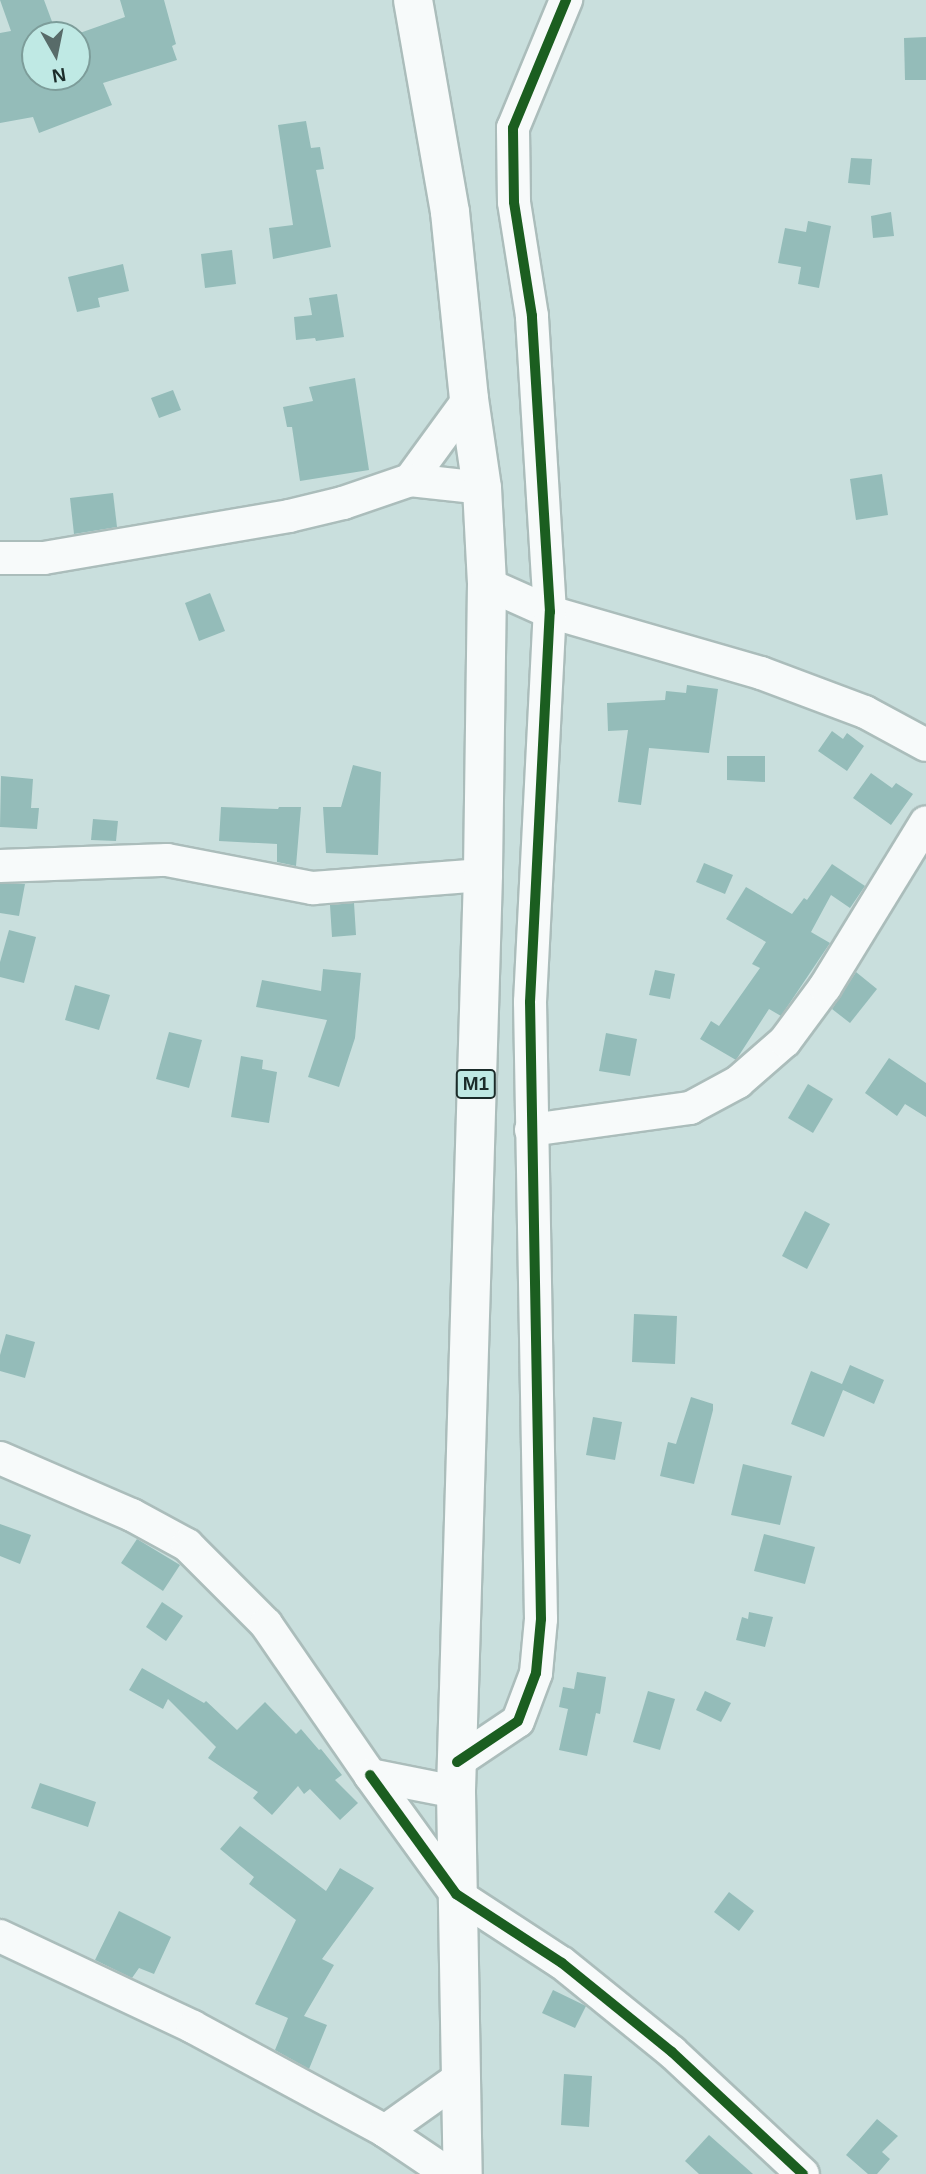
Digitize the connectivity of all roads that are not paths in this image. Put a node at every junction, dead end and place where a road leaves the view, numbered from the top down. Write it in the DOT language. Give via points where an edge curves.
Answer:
graph roads {
  1 [pos="413,0"];
  2 [pos="566,0"];
  3 [pos="469,399"];
  4 [pos="410,480"];
  5 [pos="482,488"];
  6 [pos="0,558"];
  7 [pos="487,583"];
  8 [pos="550,612"];
  9 [pos="926,745"];
  10 [pos="926,822"];
  11 [pos="0,866"];
  12 [pos="483,875"];
  13 [pos="531,1130"];
  14 [pos="0,1458"];
  15 [pos="370,1775"];
  16 [pos="456,1777"];
  17 [pos="456,1894"];
  18 [pos="0,1936"];
  19 [pos="461,2077"];
  20 [pos="385,2131"];
  21 [pos="449,2174"];
  22 [pos="463,2174"];
  23 [pos="803,2174"];
  1 -- 3 [label="highway, M1" via="450,212"];
  2 -- 8 [label="street" via="513,128 514,202 532,316"];
  3 -- 4 [label="street"];
  3 -- 5 [label="highway, M1"];
  4 -- 5 [label="street"];
  4 -- 6 [label="street" via="289,516 44,558"];
  5 -- 7 [label="highway, M1"];
  7 -- 8 [label="street"];
  7 -- 12 [label="highway, M1"];
  8 -- 9 [label="street" via="761,673 865,712"];
  8 -- 13 [label="street" via="530,1002"];
  10 -- 13 [label="street" via="825,987 785,1041 738,1082 690,1108"];
  11 -- 12 [label="street" via="167,860 313,888"];
  12 -- 16 [label="highway, M1"];
  13 -- 16 [label="street" via="541,1619 536,1673 518,1721"];
  14 -- 15 [label="street" via="132,1515 187,1545 266,1624"];
  15 -- 16 [label="street"];
  15 -- 17 [label="street"];
  16 -- 17 [label="highway, M1"];
  17 -- 19 [label="highway, M1"];
  17 -- 23 [label="street" via="562,1963 672,2052"];
  18 -- 20 [label="street" via="193,2027"];
  19 -- 20 [label="street"];
  19 -- 22 [label="highway, M1"];
  20 -- 21 [label="street"];
}
